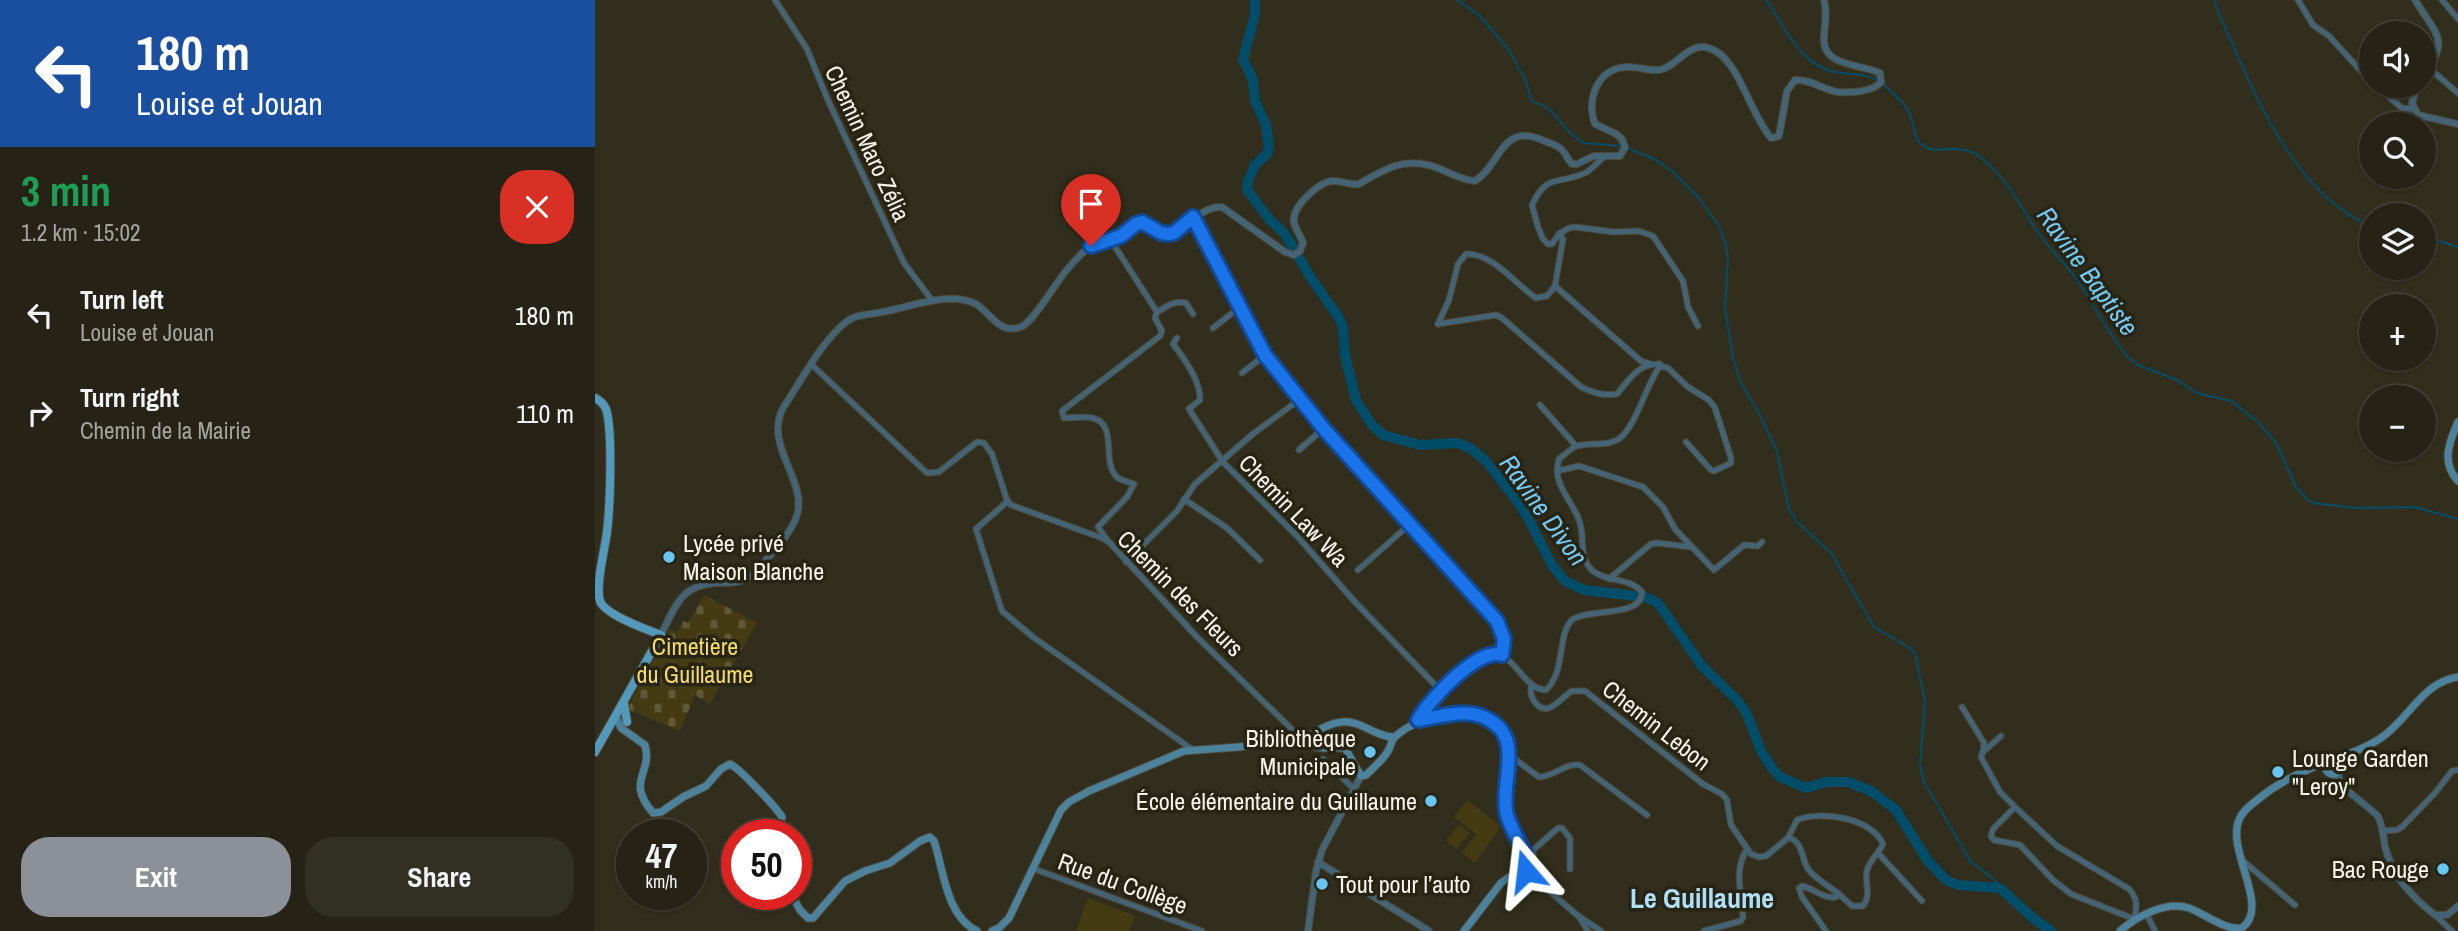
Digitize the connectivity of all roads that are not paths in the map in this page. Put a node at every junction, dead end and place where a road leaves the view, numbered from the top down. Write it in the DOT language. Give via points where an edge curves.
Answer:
graph roads {
  1 [pos="775,0"];
  2 [pos="1824,0"];
  3 [pos="2298,0"];
  4 [pos="2415,0"];
  5 [pos="2442,0"];
  6 [pos="2458,19"];
  7 [pos="2427,21"];
  8 [pos="2436,36"];
  9 [pos="2436,56"];
  10 [pos="2359,69"];
  11 [pos="2436,74"];
  12 [pos="2458,93"];
  13 [pos="2390,98"];
  14 [pos="2413,98"];
  15 [pos="2414,109"];
  16 [pos="2458,124"];
  17 [pos="1604,157"];
  18 [pos="1193,217"];
  19 [pos="1559,234"];
  20 [pos="1111,239"];
  21 [pos="1556,286"];
  22 [pos="931,299"];
  23 [pos="1240,307"];
  24 [pos="1157,313"];
  25 [pos="1193,314"];
  26 [pos="1698,326"];
  27 [pos="1213,328"];
  28 [pos="1177,338"];
  29 [pos="1265,355"];
  30 [pos="1651,364"];
  31 [pos="812,365"];
  32 [pos="1661,366"];
  33 [pos="1242,373"];
  34 [pos="595,398"];
  35 [pos="1299,400"];
  36 [pos="1540,405"];
  37 [pos="2458,422"];
  38 [pos="1324,429"];
  39 [pos="1686,442"];
  40 [pos="1576,446"];
  41 [pos="1299,450"];
  42 [pos="1223,462"];
  43 [pos="1557,471"];
  44 [pos="2458,481"];
  45 [pos="1184,499"];
  46 [pos="1008,501"];
  47 [pos="1410,524"];
  48 [pos="1762,542"];
  49 [pos="1110,544"];
  50 [pos="1691,547"];
  51 [pos="1260,560"];
  52 [pos="1126,562"];
  53 [pos="1358,570"];
  54 [pos="1609,580"];
  55 [pos="661,635"];
  56 [pos="1502,655"];
  57 [pos="2458,677"];
  58 [pos="1532,684"];
  59 [pos="1441,691"];
  60 [pos="624,704"];
  61 [pos="1962,707"];
  62 [pos="616,717"];
  63 [pos="1418,720"];
  64 [pos="624,725"];
  65 [pos="608,730"];
  66 [pos="2001,736"];
  67 [pos="1394,737"];
  68 [pos="1303,740"];
  69 [pos="1193,750"];
  70 [pos="595,752"];
  71 [pos="1983,752"];
  72 [pos="1508,754"];
  73 [pos="1323,759"];
  74 [pos="2333,766"];
  75 [pos="2458,770"];
  76 [pos="1361,776"];
  77 [pos="1354,789"];
  78 [pos="2015,807"];
  79 [pos="1647,815"];
  80 [pos="782,819"];
  81 [pos="2382,831"];
  82 [pos="1788,838"];
  83 [pos="1747,849"];
  84 [pos="1878,853"];
  85 [pos="2239,859"];
  86 [pos="1318,862"];
  87 [pos="1032,868"];
  88 [pos="1570,870"];
  89 [pos="1526,871"];
  90 [pos="1839,894"];
  91 [pos="1922,901"];
  92 [pos="2295,905"];
  93 [pos="2458,906"];
  94 [pos="801,910"];
  95 [pos="2146,914"];
  96 [pos="1577,915"];
  97 [pos="2435,915"];
  98 [pos="2134,919"];
  99 [pos="977,931"];
  100 [pos="992,931"];
  101 [pos="1202,931"];
  102 [pos="1308,931"];
  103 [pos="1429,931"];
  104 [pos="1464,931"];
  105 [pos="1588,931"];
  106 [pos="1601,931"];
  107 [pos="1705,931"];
  108 [pos="1826,931"];
  109 [pos="2120,931"];
  110 [pos="2155,931"];
  111 [pos="2452,931"];
  1 -- 22 [label="street, Chemin Maro Zélia" via="807,49 904,263"];
  2 -- 17 [label="street" via="1826,51 1838,61 1880,73 1876,88 1836,92 1795,80 1787,91 1779,136 1771,138 1725,58 1710,48 1688,50 1663,69 1620,68 1596,86 1590,108 1595,124 1616,134 1625,145 1620,156"];
  3 -- 10 [label="street" via="2313,24"];
  4 -- 7 [label="street"];
  5 -- 6 [label="street"];
  8 -- 9 [label="street"];
  11 -- 12 [label="street"];
  13 -- 15 [label="street" via="2402,108"];
  14 -- 15 [label="street"];
  15 -- 16 [label="street" via="2418,115"];
  17 -- 18 [label="street" via="1572,164 1557,147 1523,135 1513,138 1475,181 1434,166 1408,163 1391,166 1359,184 1330,180 1305,198 1295,213 1294,224 1303,243 1294,255 1222,207"];
  17 -- 19 [label="street" via="1589,170 1548,183 1538,192 1532,211 1543,239 1552,244"];
  18 -- 20 [label="street" via="1174,233 1161,233 1142,222"];
  18 -- 23 [label="street"];
  19 -- 21 [label="street" via="1563,239"];
  19 -- 26 [label="street" via="1575,228 1639,231 1653,236 1683,281"];
  20 -- 22 [label="street" via="1091,246 1069,266 1022,326 1005,328 968,302"];
  20 -- 24 [label="street"];
  21 -- 30 [label="street" via="1641,361"];
  21 -- 30 [label="street" via="1548,296 1536,298 1509,274 1476,254 1466,254 1458,264 1438,324 1502,318 1581,387 1606,396 1616,394 1629,377"];
  22 -- 31 [label="street" via="850,319"];
  23 -- 27 [label="street"];
  23 -- 29 [label="street"];
  24 -- 25 [label="street" via="1182,302"];
  24 -- 49 [label="street" via="1160,337 1062,411 1064,418 1100,421 1114,472 1134,485 1098,527"];
  28 -- 42 [label="street, Chemin Law Wa" via="1173,344 1200,393 1200,400 1189,409"];
  29 -- 33 [label="street"];
  29 -- 35 [label="street"];
  30 -- 32 [label="street"];
  31 -- 46 [label="street" via="927,473 939,472 977,442 984,443"];
  31 -- 55 [label="street" via="783,408 777,426 796,491 796,519 754,575 688,591"];
  32 -- 39 [label="street" via="1715,408 1731,463 1711,470"];
  32 -- 40 [label="street" via="1622,437"];
  34 -- 55 [label="main road" via="604,405 609,424 608,523 600,601 623,618"];
  35 -- 38 [label="street"];
  35 -- 42 [label="street"];
  36 -- 40 [label="street"];
  37 -- 44 [label="main road" via="2447,456"];
  38 -- 41 [label="street"];
  38 -- 47 [label="street"];
  40 -- 43 [label="street" via="1559,459"];
  42 -- 45 [label="street"];
  42 -- 59 [label="street, Chemin Law Wa"];
  43 -- 50 [label="street" via="1579,466 1643,487"];
  43 -- 54 [label="street" via="1581,522 1586,563"];
  45 -- 51 [label="street" via="1227,528"];
  45 -- 52 [label="street"];
  46 -- 49 [label="street, Chemin des Fleurs"];
  46 -- 69 [label="street" via="976,529 1002,611"];
  47 -- 53 [label="street"];
  47 -- 56 [label="street" via="1497,621 1504,639"];
  48 -- 50 [label="street" via="1744,545 1714,570"];
  49 -- 52 [label="street, Chemin des Fleurs"];
  50 -- 54 [label="street" via="1650,544"];
  52 -- 68 [label="street, Chemin des Fleurs"];
  54 -- 58 [label="street" via="1633,584 1643,596 1638,603 1614,612 1571,621 1551,685 1543,690"];
  55 -- 60 [label="main road"];
  56 -- 58 [label="street"];
  56 -- 59 [label="street" via="1489,654"];
  57 -- 74 [label="main road" via="2431,687 2385,736"];
  58 -- 83 [label="street, Chemin Lebon" via="1534,701 1545,708 1572,691 1585,691 1703,785 1722,794 1730,809 1731,825"];
  59 -- 63 [label="street"];
  60 -- 62 [label="main road"];
  60 -- 64 [label="main road"];
  61 -- 71 [label="street" via="1984,743"];
  62 -- 64 [label="main road"];
  62 -- 65 [label="main road"];
  63 -- 67 [label="main road"];
  63 -- 72 [label="main road" via="1460,712 1486,717 1505,736"];
  64 -- 65 [label="main road"];
  64 -- 80 [label="main road" via="647,749 639,784 653,813 706,786 730,764 776,806"];
  65 -- 70 [label="main road"];
  66 -- 71 [label="street"];
  67 -- 68 [label="main road" via="1340,722"];
  67 -- 76 [label="main road" via="1387,753"];
  68 -- 69 [label="main road"];
  68 -- 76 [label="main road" via="1314,748 1345,748"];
  69 -- 87 [label="main road" via="1117,778 1069,802 1055,818"];
  71 -- 78 [label="street" via="1981,757 2000,792"];
  72 -- 79 [label="street" via="1539,777 1580,765"];
  72 -- 89 [label="main road" via="1506,812 1526,857"];
  73 -- 77 [label="street"];
  74 -- 81 [label="street" via="2339,782 2377,815"];
  74 -- 85 [label="main road" via="2314,766 2293,775 2245,811 2236,831"];
  75 -- 81 [label="street" via="2452,771 2402,827"];
  76 -- 77 [label="street"];
  77 -- 86 [label="street"];
  78 -- 98 [label="street" via="2056,846 2129,889 2137,904"];
  78 -- 98 [label="street" via="1993,829 1994,840 2020,845 2071,894"];
  81 -- 97 [label="street" via="2395,873"];
  82 -- 83 [label="street" via="1766,856 1751,855"];
  82 -- 84 [label="street" via="1797,820 1805,817 1852,820 1881,839"];
  82 -- 90 [label="street" via="1798,844 1813,875"];
  83 -- 107 [label="street" via="1739,868 1741,921"];
  84 -- 90 [label="street" via="1867,872 1867,901 1852,906"];
  84 -- 91 [label="street"];
  85 -- 92 [label="street"];
  85 -- 95 [label="main road" via="2252,901 2242,928 2225,929 2188,908 2173,906"];
  86 -- 102 [label="street"];
  86 -- 103 [label="street"];
  87 -- 100 [label="main road" via="1009,918"];
  87 -- 101 [label="street, Rue du Collège"];
  88 -- 89 [label="street" via="1570,838 1558,828 1533,850 1535,867"];
  89 -- 96 [label="street"];
  89 -- 104 [label="main road" via="1501,883"];
  90 -- 108 [label="street" via="1832,898 1799,888"];
  93 -- 97 [label="street" via="2447,915"];
  94 -- 99 [label="main road" via="813,918 845,881 890,863 930,837 954,911"];
  95 -- 98 [label="main road"];
  95 -- 110 [label="street"];
  96 -- 105 [label="street"];
  96 -- 106 [label="street"];
  97 -- 111 [label="street"];
  98 -- 109 [label="main road"];
}
